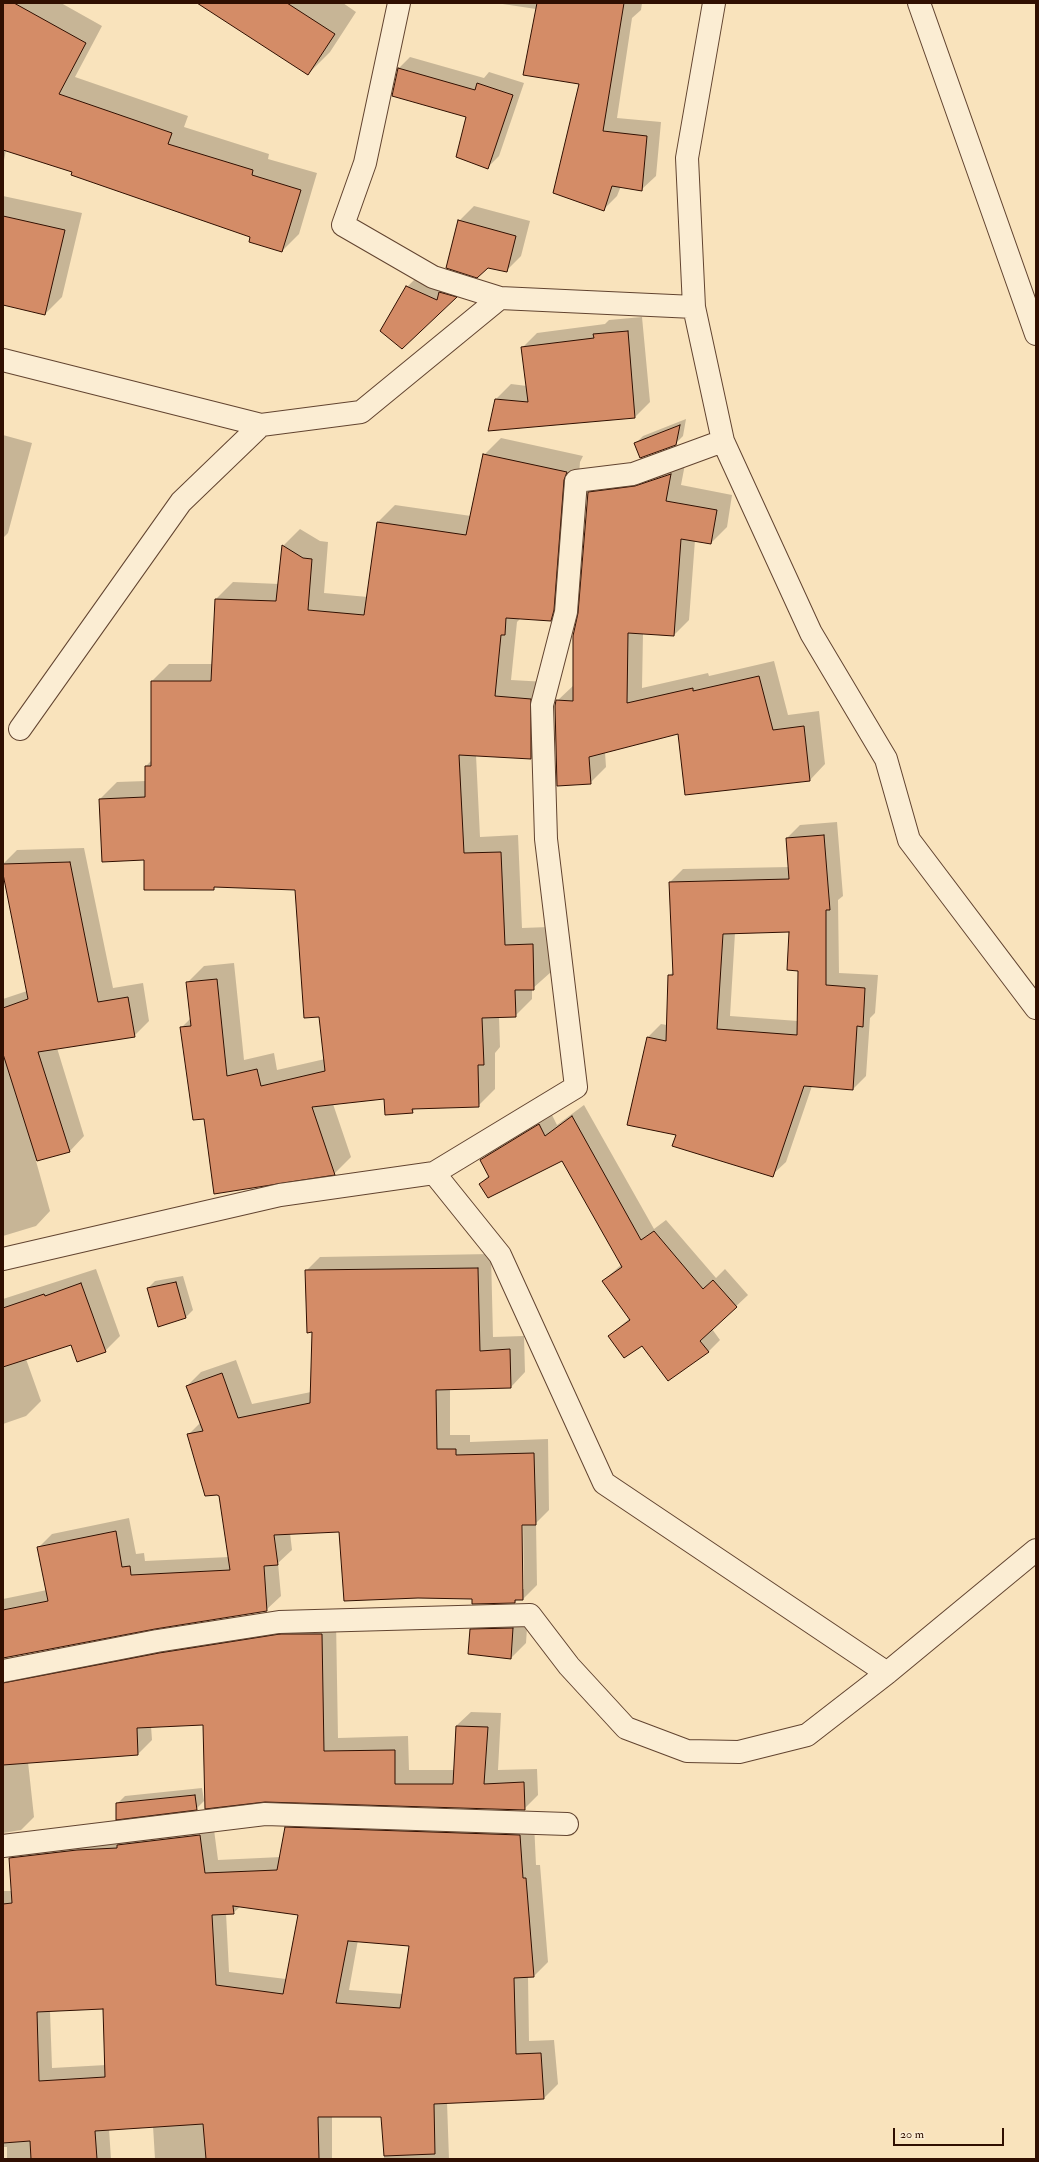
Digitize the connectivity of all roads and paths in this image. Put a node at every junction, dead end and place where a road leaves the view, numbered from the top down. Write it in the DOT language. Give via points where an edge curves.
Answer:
graph roads {
  1 [pos="399,3"];
  2 [pos="714,3"];
  3 [pos="919,3"];
  4 [pos="500,298"];
  5 [pos="694,307"];
  6 [pos="1036,334"];
  7 [pos="3,360"];
  8 [pos="261,425"];
  9 [pos="723,441"];
  10 [pos="20,729"];
  11 [pos="1036,1008"];
  12 [pos="434,1173"];
  13 [pos="3,1259"];
  14 [pos="1036,1550"];
  15 [pos="3,1671"];
  16 [pos="887,1672"];
  17 [pos="567,1824"];
  18 [pos="3,1846"];
  1 -- 4 [label="street" via="365,163 343,225 433,276"];
  2 -- 5 [label="street" via="687,158"];
  3 -- 6 [label="street"];
  4 -- 5 [label="street"];
  4 -- 8 [label="street" via="361,412"];
  5 -- 9 [label="street"];
  7 -- 8 [label="street"];
  8 -- 10 [label="street" via="181,502"];
  9 -- 11 [label="street" via="811,633 886,759 909,840"];
  9 -- 12 [label="street" via="633,474 576,481 566,612 542,705 546,839 576,1087"];
  12 -- 13 [label="street" via="280,1195"];
  12 -- 16 [label="street" via="500,1255 604,1483"];
  14 -- 16 [label="street"];
  15 -- 16 [label="street" via="157,1641 279,1622 530,1615 570,1666 626,1728 687,1751 739,1752 808,1735"];
  17 -- 18 [label="street" via="265,1814"];
}
